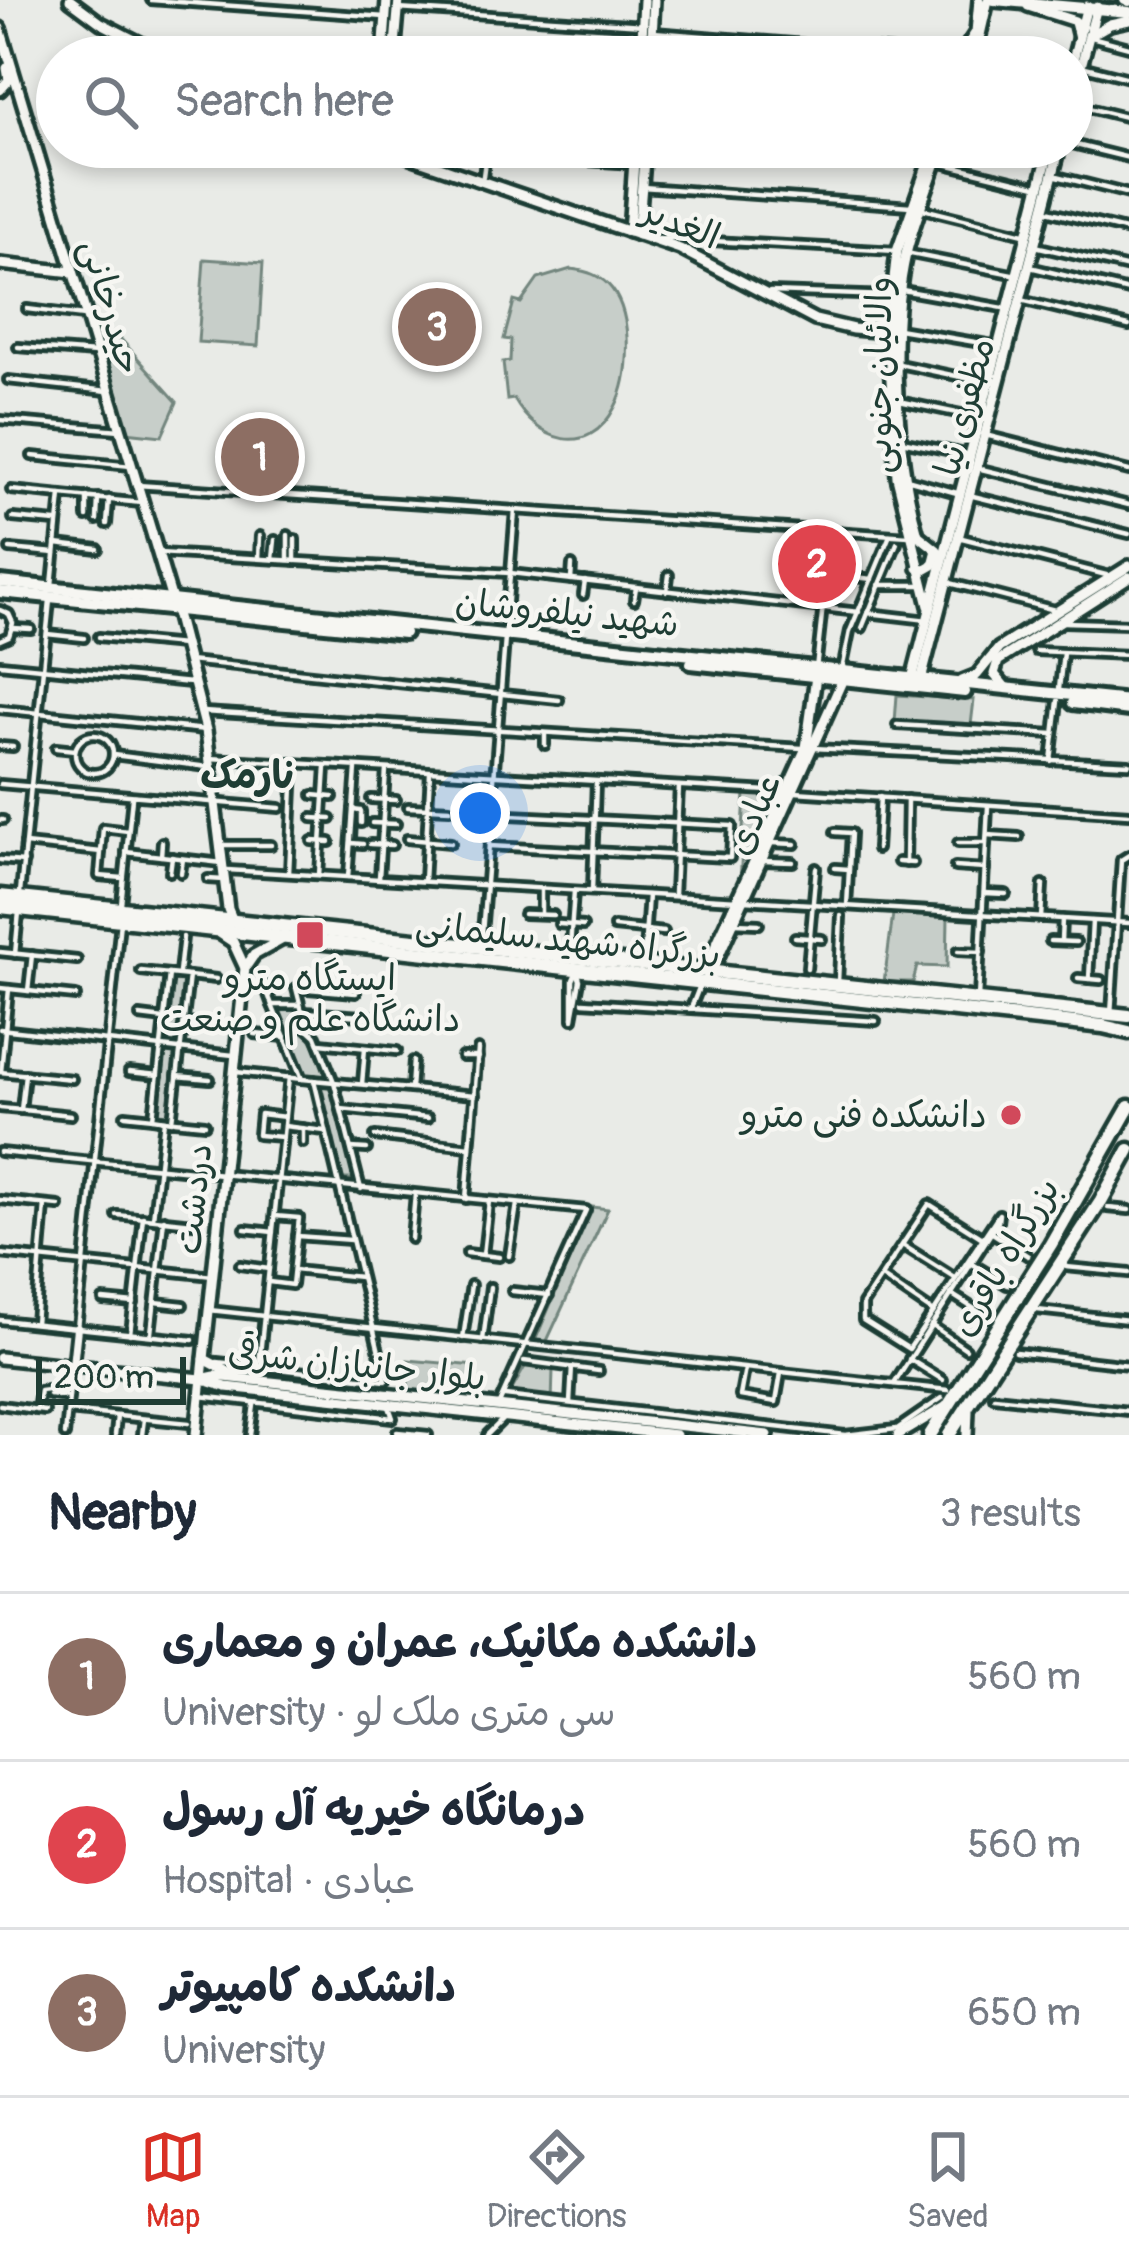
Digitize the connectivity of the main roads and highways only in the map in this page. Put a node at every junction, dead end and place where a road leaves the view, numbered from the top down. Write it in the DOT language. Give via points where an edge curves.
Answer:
graph roads {
  1 [pos="70,0"];
  2 [pos="387,0"];
  3 [pos="644,0"];
  4 [pos="654,0"];
  5 [pos="979,0"];
  6 [pos="991,0"];
  7 [pos="1128,1"];
  8 [pos="1018,2"];
  9 [pos="1093,3"];
  10 [pos="398,4"];
  11 [pos="1129,15"];
  12 [pos="0,28"];
  13 [pos="648,28"];
  14 [pos="127,36"];
  15 [pos="385,36"];
  16 [pos="396,36"];
  17 [pos="646,36"];
  18 [pos="649,36"];
  19 [pos="974,36"];
  20 [pos="979,36"];
  21 [pos="1083,36"];
  22 [pos="1084,36"];
  23 [pos="1086,36"];
  24 [pos="0,45"];
  25 [pos="0,90"];
  26 [pos="23,107"];
  27 [pos="36,150"];
  28 [pos="41,168"];
  29 [pos="444,168"];
  30 [pos="634,168"];
  31 [pos="644,168"];
  32 [pos="931,168"];
  33 [pos="1045,168"];
  34 [pos="1055,168"];
  35 [pos="638,234"];
  36 [pos="0,264"];
  37 [pos="73,272"];
  38 [pos="1017,298"];
  39 [pos="892,329"];
  40 [pos="901,478"];
  41 [pos="966,494"];
  42 [pos="913,535"];
  43 [pos="954,537"];
  44 [pos="933,565"];
  45 [pos="1129,566"];
  46 [pos="918,568"];
  47 [pos="1129,577"];
  48 [pos="0,582"];
  49 [pos="923,585"];
  50 [pos="51,592"];
  51 [pos="0,595"];
  52 [pos="174,605"];
  53 [pos="197,611"];
  54 [pos="929,616"];
  55 [pos="1062,616"];
  56 [pos="1032,634"];
  57 [pos="928,637"];
  58 [pos="183,640"];
  59 [pos="505,640"];
  60 [pos="917,661"];
  61 [pos="816,672"];
  62 [pos="842,675"];
  63 [pos="890,676"];
  64 [pos="939,682"];
  65 [pos="916,683"];
  66 [pos="1010,690"];
  67 [pos="1058,698"];
  68 [pos="1129,706"];
  69 [pos="810,748"];
  70 [pos="791,792"];
  71 [pos="0,896"];
  72 [pos="741,900"];
  73 [pos="20,904"];
  74 [pos="0,908"];
  75 [pos="120,915"];
  76 [pos="233,922"];
  77 [pos="218,932"];
  78 [pos="281,940"];
  79 [pos="647,958"];
  80 [pos="622,959"];
  81 [pos="245,968"];
  82 [pos="708,969"];
  83 [pos="621,976"];
  84 [pos="647,979"];
  85 [pos="1129,1016"];
  86 [pos="1129,1032"];
  87 [pos="1129,1093"];
  88 [pos="1129,1107"];
  89 [pos="1129,1150"];
  90 [pos="1094,1166"];
  91 [pos="1116,1177"];
  92 [pos="1081,1189"];
  93 [pos="1105,1204"];
  94 [pos="1056,1235"];
  95 [pos="0,1358"];
  96 [pos="204,1359"];
  97 [pos="201,1379"];
  98 [pos="241,1379"];
  99 [pos="948,1396"];
  100 [pos="974,1396"];
  101 [pos="196,1435"];
  102 [pos="676,1435"];
  103 [pos="768,1435"];
  104 [pos="898,1435"];
  105 [pos="930,1435"];
  106 [pos="949,1435"];
  107 [pos="967,1435"];
  1 -- 14 [label="main road"];
  2 -- 15 [label="main road"];
  3 -- 13 [label="main road"];
  4 -- 13 [label="main road"];
  5 -- 19 [label="main road"];
  6 -- 8 [label="main road"];
  6 -- 20 [label="main road"];
  7 -- 11 [label="main road" via="1121,6"];
  8 -- 9 [label="main road"];
  8 -- 21 [label="main road" via="1075,21"];
  9 -- 11 [label="main road"];
  9 -- 22 [label="main road"];
  10 -- 16 [label="main road"];
  11 -- 23 [label="main road"];
  12 -- 26 [label="main road, حیدرخانی"];
  13 -- 17 [label="main road"];
  13 -- 18 [label="main road"];
  24 -- 25 [label="main road" via="9,74"];
  25 -- 26 [label="main road"];
  26 -- 27 [label="main road, حیدرخانی"];
  28 -- 37 [label="main road, حیدرخانی"];
  29 -- 35 [label="main road, الغدیر"];
  30 -- 35 [label="main road"];
  31 -- 35 [label="main road"];
  32 -- 39 [label="main road, والائیان جنوبی" via="902,252"];
  33 -- 38 [label="main road, مظفری نیا"];
  34 -- 38 [label="main road, مظفری نیا"];
  35 -- 39 [label="main road, الغدیر" via="815,320"];
  36 -- 37 [label="main road"];
  37 -- 52 [label="main road, حیدرخانی"];
  38 -- 41 [label="main road, مظفری نیا"];
  38 -- 41 [label="main road, مظفری نیا"];
  39 -- 40 [label="main road, والائیان جنوبی"];
  39 -- 40 [label="main road, والائیان جنوبی"];
  40 -- 42 [label="main road, والائیان جنوبی"];
  41 -- 43 [label="main road, مظفری نیا"];
  42 -- 43 [label="main road"];
  42 -- 44 [label="main road" via="937,550"];
  42 -- 46 [label="main road, والائیان جنوبی"];
  43 -- 54 [label="main road, مظفری نیا"];
  43 -- 57 [label="main road, مظفری نیا"];
  44 -- 46 [label="main road"];
  44 -- 49 [label="main road"];
  45 -- 55 [label="main road"];
  46 -- 49 [label="main road, والائیان جنوبی"];
  47 -- 55 [label="main road"];
  48 -- 50 [label="main road, شهید نیلفروشان"];
  49 -- 54 [label="main road, والائیان جنوبی"];
  50 -- 51 [label="main road"];
  50 -- 52 [label="main road, شهید نیلفروشان"];
  52 -- 53 [label="main road, شهید نیلفروشان"];
  52 -- 58 [label="main road, حیدرخانی"];
  52 -- 59 [label="main road, شهید نیلفروشان"];
  53 -- 58 [label="main road"];
  53 -- 59 [label="main road, شهید نیلفروشان"];
  54 -- 57 [label="main road, مظفری نیا"];
  55 -- 56 [label="main road"];
  56 -- 64 [label="main road" via="999,648 977,675"];
  56 -- 66 [label="main road" via="995,665 995,678"];
  57 -- 60 [label="main road, مظفری نیا"];
  57 -- 65 [label="main road, مظفری نیا"];
  58 -- 76 [label="main road, حیدرخانی" via="203,712"];
  59 -- 61 [label="main road, شهید نیلفروشان"];
  59 -- 61 [label="main road, شهید نیلفروشان"];
  60 -- 63 [label="main road"];
  60 -- 65 [label="main road, مظفری نیا"];
  61 -- 62 [label="main road, شهید نیلفروشان"];
  61 -- 69 [label="main road, عبادی"];
  62 -- 63 [label="main road, شهید نیلفروشان"];
  62 -- 65 [label="main road, شهید نیلفروشان"];
  62 -- 69 [label="main road, عبادی"];
  63 -- 65 [label="main road, شهید نیلفروشان"];
  64 -- 65 [label="main road, شهید نیلفروشان"];
  64 -- 66 [label="main road, شهید نیلفروشان"];
  65 -- 67 [label="main road, شهید نیلفروشان"];
  66 -- 67 [label="main road, شهید نیلفروشان"];
  67 -- 68 [label="main road, شهید نیلفروشان"];
  69 -- 70 [label="main road, عبادی"];
  70 -- 72 [label="main road, عبادی"];
  70 -- 72 [label="main road, عبادی"];
  71 -- 73 [label="highway, بزرگراه شهید سلیمانی"];
  72 -- 82 [label="main road, عبادی"];
  72 -- 82 [label="main road, عبادی"];
  73 -- 74 [label="highway, بزرگراه شهید سلیمانی"];
  73 -- 75 [label="highway, بزرگراه شهید سلیمانی"];
  75 -- 76 [label="highway, بزرگراه شهید سلیمانی"];
  75 -- 77 [label="highway, بزرگراه شهید سلیمانی"];
  76 -- 80 [label="highway, بزرگراه شهید سلیمانی"];
  77 -- 78 [label="highway, بزرگراه شهید سلیمانی"];
  77 -- 81 [label="main road"];
  78 -- 81 [label="main road"];
  78 -- 83 [label="highway, بزرگراه شهید سلیمانی"];
  79 -- 80 [label="highway, بزرگراه شهید سلیمانی"];
  79 -- 82 [label="highway, بزرگراه شهید سلیمانی"];
  79 -- 84 [label="highway"];
  80 -- 83 [label="highway"];
  81 -- 96 [label="main road, دردشت"];
  82 -- 85 [label="highway, بزرگراه شهید سلیمانی"];
  83 -- 84 [label="highway, بزرگراه شهید سلیمانی"];
  84 -- 86 [label="highway, بزرگراه شهید سلیمانی"];
  87 -- 94 [label="highway" via="1071,1192"];
  88 -- 90 [label="highway, بزرگراه باقری"];
  89 -- 91 [label="highway, بزرگراه باقری"];
  90 -- 91 [label="highway" via="1102,1178"];
  90 -- 92 [label="highway, بزرگراه باقری"];
  91 -- 93 [label="highway, بزرگراه باقری"];
  92 -- 93 [label="highway" via="1097,1191"];
  92 -- 94 [label="highway, بزرگراه باقری"];
  93 -- 100 [label="highway, بزرگراه باقری"];
  94 -- 99 [label="highway, بزرگراه باقری"];
  95 -- 97 [label="main road"];
  96 -- 97 [label="main road, دردشت"];
  96 -- 98 [label="main road"];
  97 -- 98 [label="main road, بلوار جانبازان شرقی"];
  97 -- 101 [label="main road, دردشت"];
  97 -- 102 [label="main road, بلوار جانبازان شرقی"];
  98 -- 103 [label="main road, بلوار جانبازان شرقی"];
  99 -- 104 [label="main road" via="931,1418"];
  99 -- 105 [label="highway, بزرگراه باقری"];
  100 -- 106 [label="highway, بزرگراه باقری"];
  100 -- 107 [label="main road"];
}
